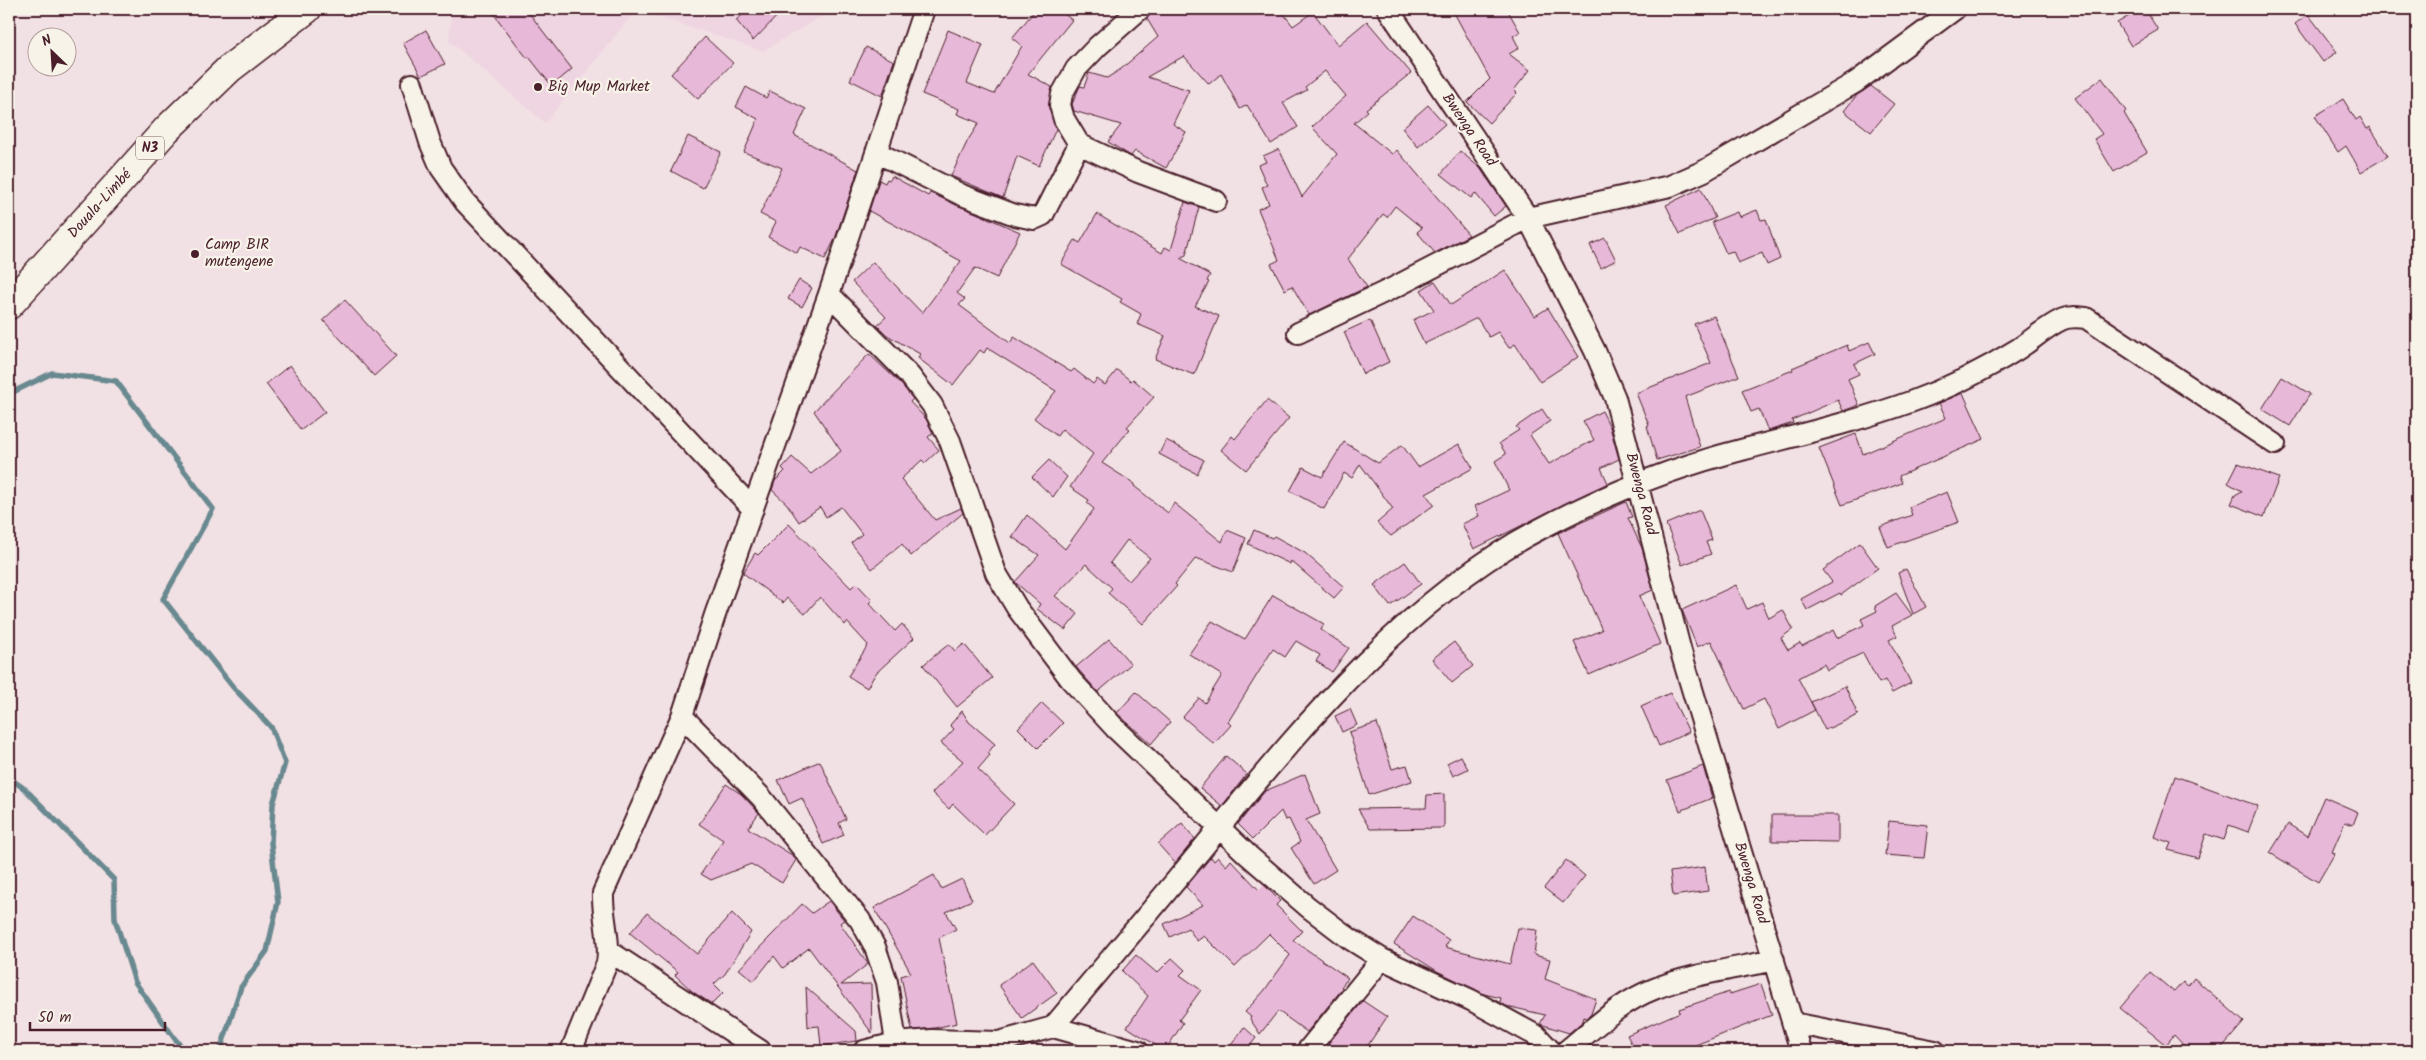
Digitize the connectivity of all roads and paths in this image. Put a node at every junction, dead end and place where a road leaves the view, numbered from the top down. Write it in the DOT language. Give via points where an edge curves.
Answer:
graph roads {
  1 [pos="307,9"];
  2 [pos="924,9"];
  3 [pos="1140,9"];
  4 [pos="1388,9"];
  5 [pos="1955,9"];
  6 [pos="412,84"];
  7 [pos="1079,144"];
  8 [pos="876,152"];
  9 [pos="1216,201"];
  10 [pos="1528,218"];
  11 [pos="829,294"];
  12 [pos="9,305"];
  13 [pos="1298,333"];
  14 [pos="2275,444"];
  15 [pos="1639,483"];
  16 [pos="753,509"];
  17 [pos="682,716"];
  18 [pos="1219,829"];
  19 [pos="609,951"];
  20 [pos="1382,959"];
  21 [pos="1774,960"];
  22 [pos="1793,1023"];
  23 [pos="1053,1027"];
  24 [pos="896,1043"];
  25 [pos="571,1051"];
  26 [pos="761,1051"];
  27 [pos="864,1051"];
  28 [pos="1138,1051"];
  29 [pos="1307,1051"];
  30 [pos="1551,1051"];
  31 [pos="1566,1051"];
  32 [pos="1801,1051"];
  33 [pos="1935,1051"];
  1 -- 12 [label="highway, Douala-Limbé / N3" via="230,69 168,129"];
  2 -- 8 [label="street"];
  3 -- 7 [label="street" via="1076,69 1062,94 1060,105 1064,119"];
  4 -- 10 [label="street, Bwenga Road"];
  5 -- 10 [label="street" via="1856,82 1704,171 1670,186"];
  6 -- 16 [label="street" via="441,168 465,202"];
  7 -- 8 [label="street" via="1043,215 1034,219 962,196"];
  7 -- 9 [label="street" via="1138,172"];
  8 -- 11 [label="street"];
  10 -- 13 [label="street"];
  10 -- 15 [label="street, Bwenga Road" via="1615,398"];
  11 -- 16 [label="street"];
  11 -- 18 [label="street" via="910,376 932,405 950,441 996,573 1017,608 1071,680 1115,728"];
  14 -- 15 [label="street" via="2086,318 2075,316 2061,320 2016,350 1925,397 1866,418 1743,449"];
  15 -- 18 [label="street" via="1542,527 1455,584 1393,637 1333,697 1283,750"];
  15 -- 21 [label="street, Bwenga Road" via="1681,652"];
  16 -- 17 [label="street"];
  17 -- 19 [label="street" via="602,893"];
  17 -- 24 [label="street" via="761,797 860,920 875,948 887,982"];
  18 -- 20 [label="street" via="1308,908"];
  18 -- 23 [label="street"];
  19 -- 25 [label="street"];
  19 -- 26 [label="street"];
  20 -- 29 [label="street"];
  20 -- 30 [label="street" via="1471,1000 1536,1036"];
  21 -- 22 [label="street, Bwenga Road"];
  21 -- 31 [label="street" via="1653,989 1616,1011"];
  22 -- 32 [label="street, Bwenga Road"];
  22 -- 33 [label="street"];
  23 -- 24 [label="street" via="999,1042 932,1040"];
  23 -- 28 [label="street"];
  24 -- 27 [label="street"];
}
